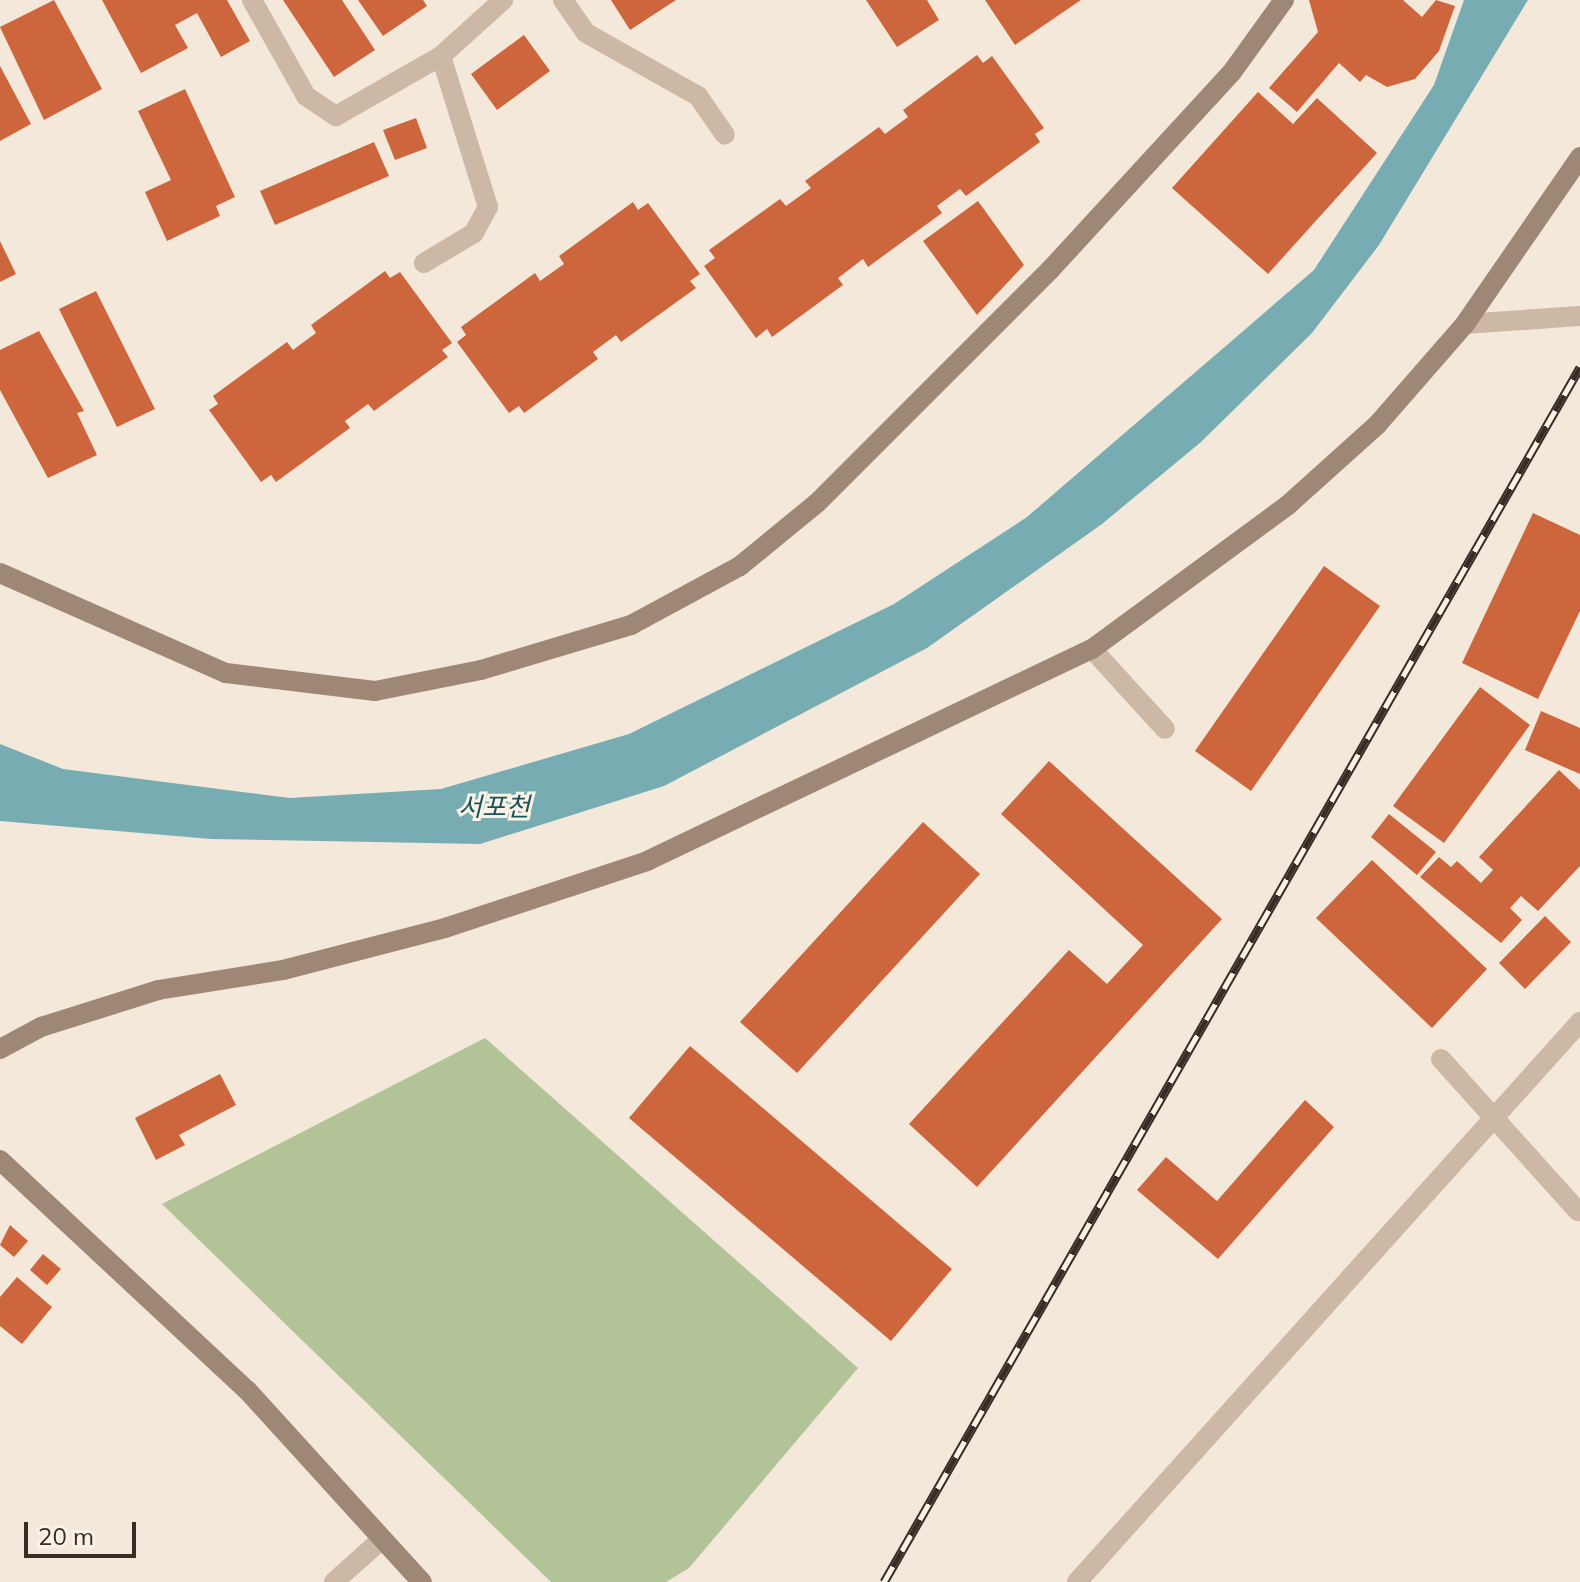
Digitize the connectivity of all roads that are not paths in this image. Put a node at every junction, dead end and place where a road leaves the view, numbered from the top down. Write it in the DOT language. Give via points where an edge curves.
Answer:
graph roads {
  1 [pos="252,0"];
  2 [pos="503,0"];
  3 [pos="563,0"];
  4 [pos="1284,0"];
  5 [pos="441,56"];
  6 [pos="725,135"];
  7 [pos="1580,157"];
  8 [pos="424,263"];
  9 [pos="1580,316"];
  10 [pos="1465,324"];
  11 [pos="0,573"];
  12 [pos="1092,649"];
  13 [pos="1165,729"];
  14 [pos="1580,1022"];
  15 [pos="0,1049"];
  16 [pos="1441,1059"];
  17 [pos="1496,1115"];
  18 [pos="0,1160"];
  19 [pos="1578,1211"];
  20 [pos="382,1539"];
  21 [pos="334,1582"];
  22 [pos="422,1582"];
  23 [pos="1077,1582"];
  1 -- 5 [label="street" via="306,96 336,116"];
  2 -- 5 [label="street"];
  3 -- 6 [label="street" via="586,33 698,96"];
  4 -- 11 [label="street" via="1232,72 1060,258 817,503 740,566 631,625 481,670 375,691 226,673"];
  5 -- 8 [label="street" via="488,207 474,233"];
  7 -- 10 [label="street"];
  9 -- 10 [label="street"];
  10 -- 12 [label="street" via="1377,425 1288,505"];
  12 -- 13 [label="street"];
  12 -- 15 [label="street" via="647,861 445,928 283,970 158,990 41,1027"];
  14 -- 17 [label="street"];
  16 -- 17 [label="street"];
  17 -- 19 [label="street"];
  17 -- 23 [label="street"];
  18 -- 20 [label="street" via="247,1390"];
  20 -- 21 [label="street"];
  20 -- 22 [label="street"];
}
